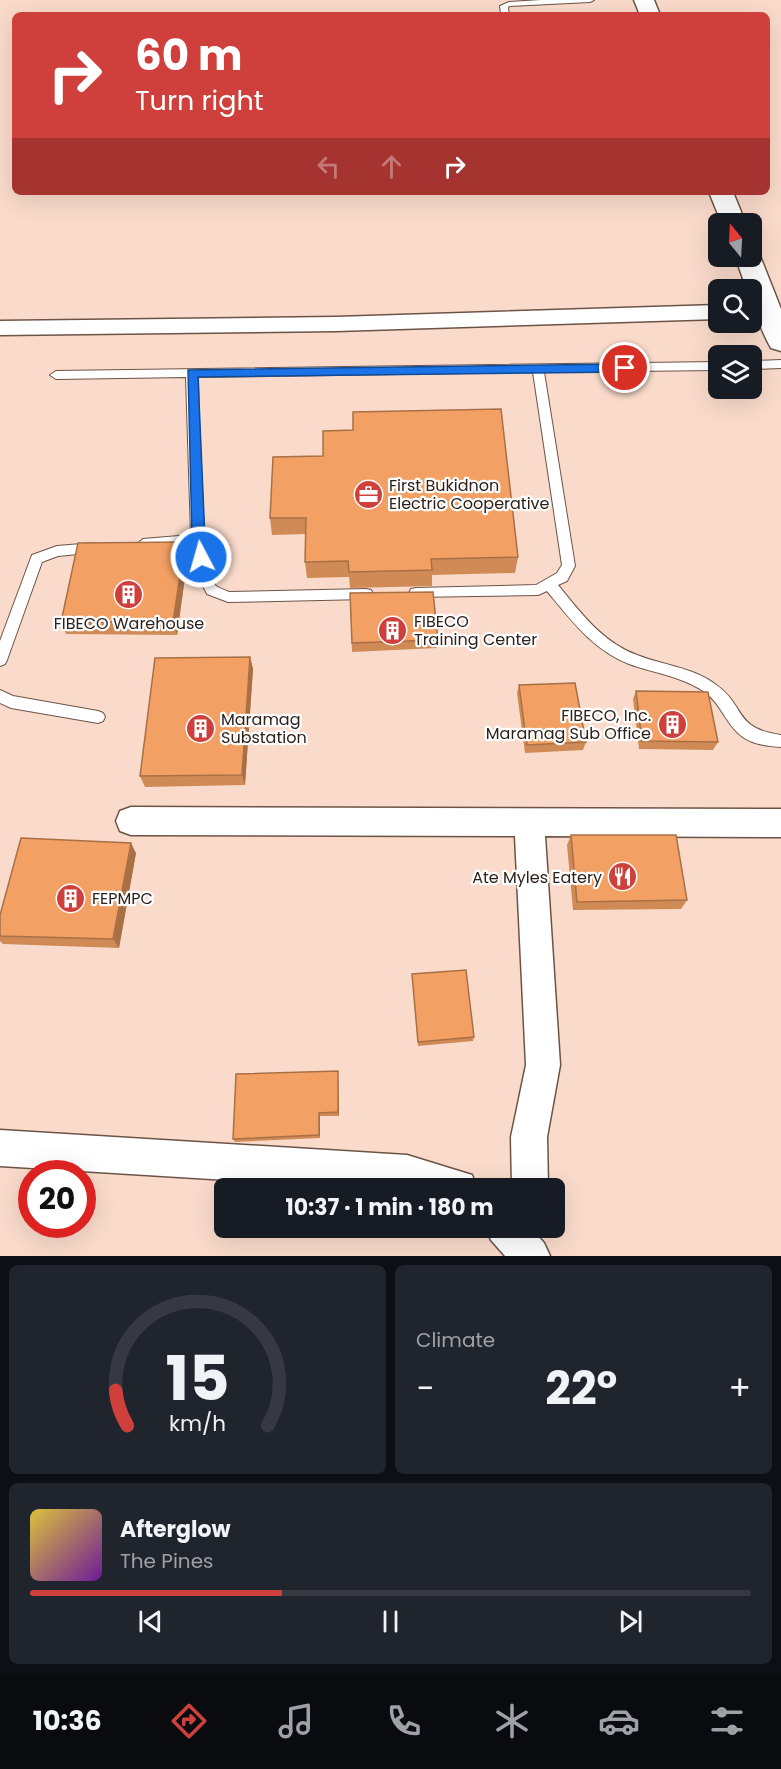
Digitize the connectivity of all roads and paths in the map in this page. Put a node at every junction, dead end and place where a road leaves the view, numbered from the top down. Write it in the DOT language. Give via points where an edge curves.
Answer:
graph roads {
  1 [pos="590,0"];
  2 [pos="505,12"];
  3 [pos="722,195"];
  4 [pos="730,213"];
  5 [pos="708,312"];
  6 [pos="762,314"];
  7 [pos="0,328"];
  8 [pos="781,342"];
  9 [pos="781,364"];
  10 [pos="762,365"];
  11 [pos="708,366"];
  12 [pos="538,370"];
  13 [pos="192,373"];
  14 [pos="56,375"];
  15 [pos="559,506"];
  16 [pos="507,507"];
  17 [pos="198,540"];
  18 [pos="128,545"];
  19 [pos="104,547"];
  20 [pos="550,585"];
  21 [pos="379,594"];
  22 [pos="402,594"];
  23 [pos="0,660"];
  24 [pos="0,696"];
  25 [pos="98,717"];
  26 [pos="781,741"];
  27 [pos="131,821"];
  28 [pos="529,822"];
  29 [pos="781,823"];
  30 [pos="0,1148"];
  31 [pos="424,1178"];
  32 [pos="530,1178"];
  33 [pos="515,1238"];
  34 [pos="532,1238"];
  35 [pos="533,1256"];
  1 -- 2 [label="lane" via="509,3 504,6"];
  3 -- 4 [label="highway"];
  5 -- 7 [label="street" via="336,324"];
  6 -- 8 [label="highway"];
  9 -- 10 [label="lane"];
  11 -- 12 [label="lane"];
  12 -- 13 [label="lane"];
  12 -- 15 [label="lane"];
  13 -- 14 [label="lane"];
  13 -- 17 [label="lane"];
  15 -- 16 [label="path"];
  15 -- 20 [label="lane" via="569,566"];
  17 -- 18 [label="lane"];
  17 -- 21 [label="lane" via="204,574 212,590 228,597"];
  19 -- 23 [label="lane" via="57,551 37,559"];
  20 -- 22 [label="lane" via="519,592"];
  20 -- 26 [label="lane" via="608,647 641,663 701,682 713,689 750,736"];
  24 -- 25 [label="lane" via="11,702"];
  27 -- 28 [label="street"];
  28 -- 29 [label="street"];
  28 -- 32 [label="street" via="543,1065 529,1137"];
  30 -- 31 [label="street" via="407,1173"];
  33 -- 35 [label="street"];
  34 -- 35 [label="street"];
}
